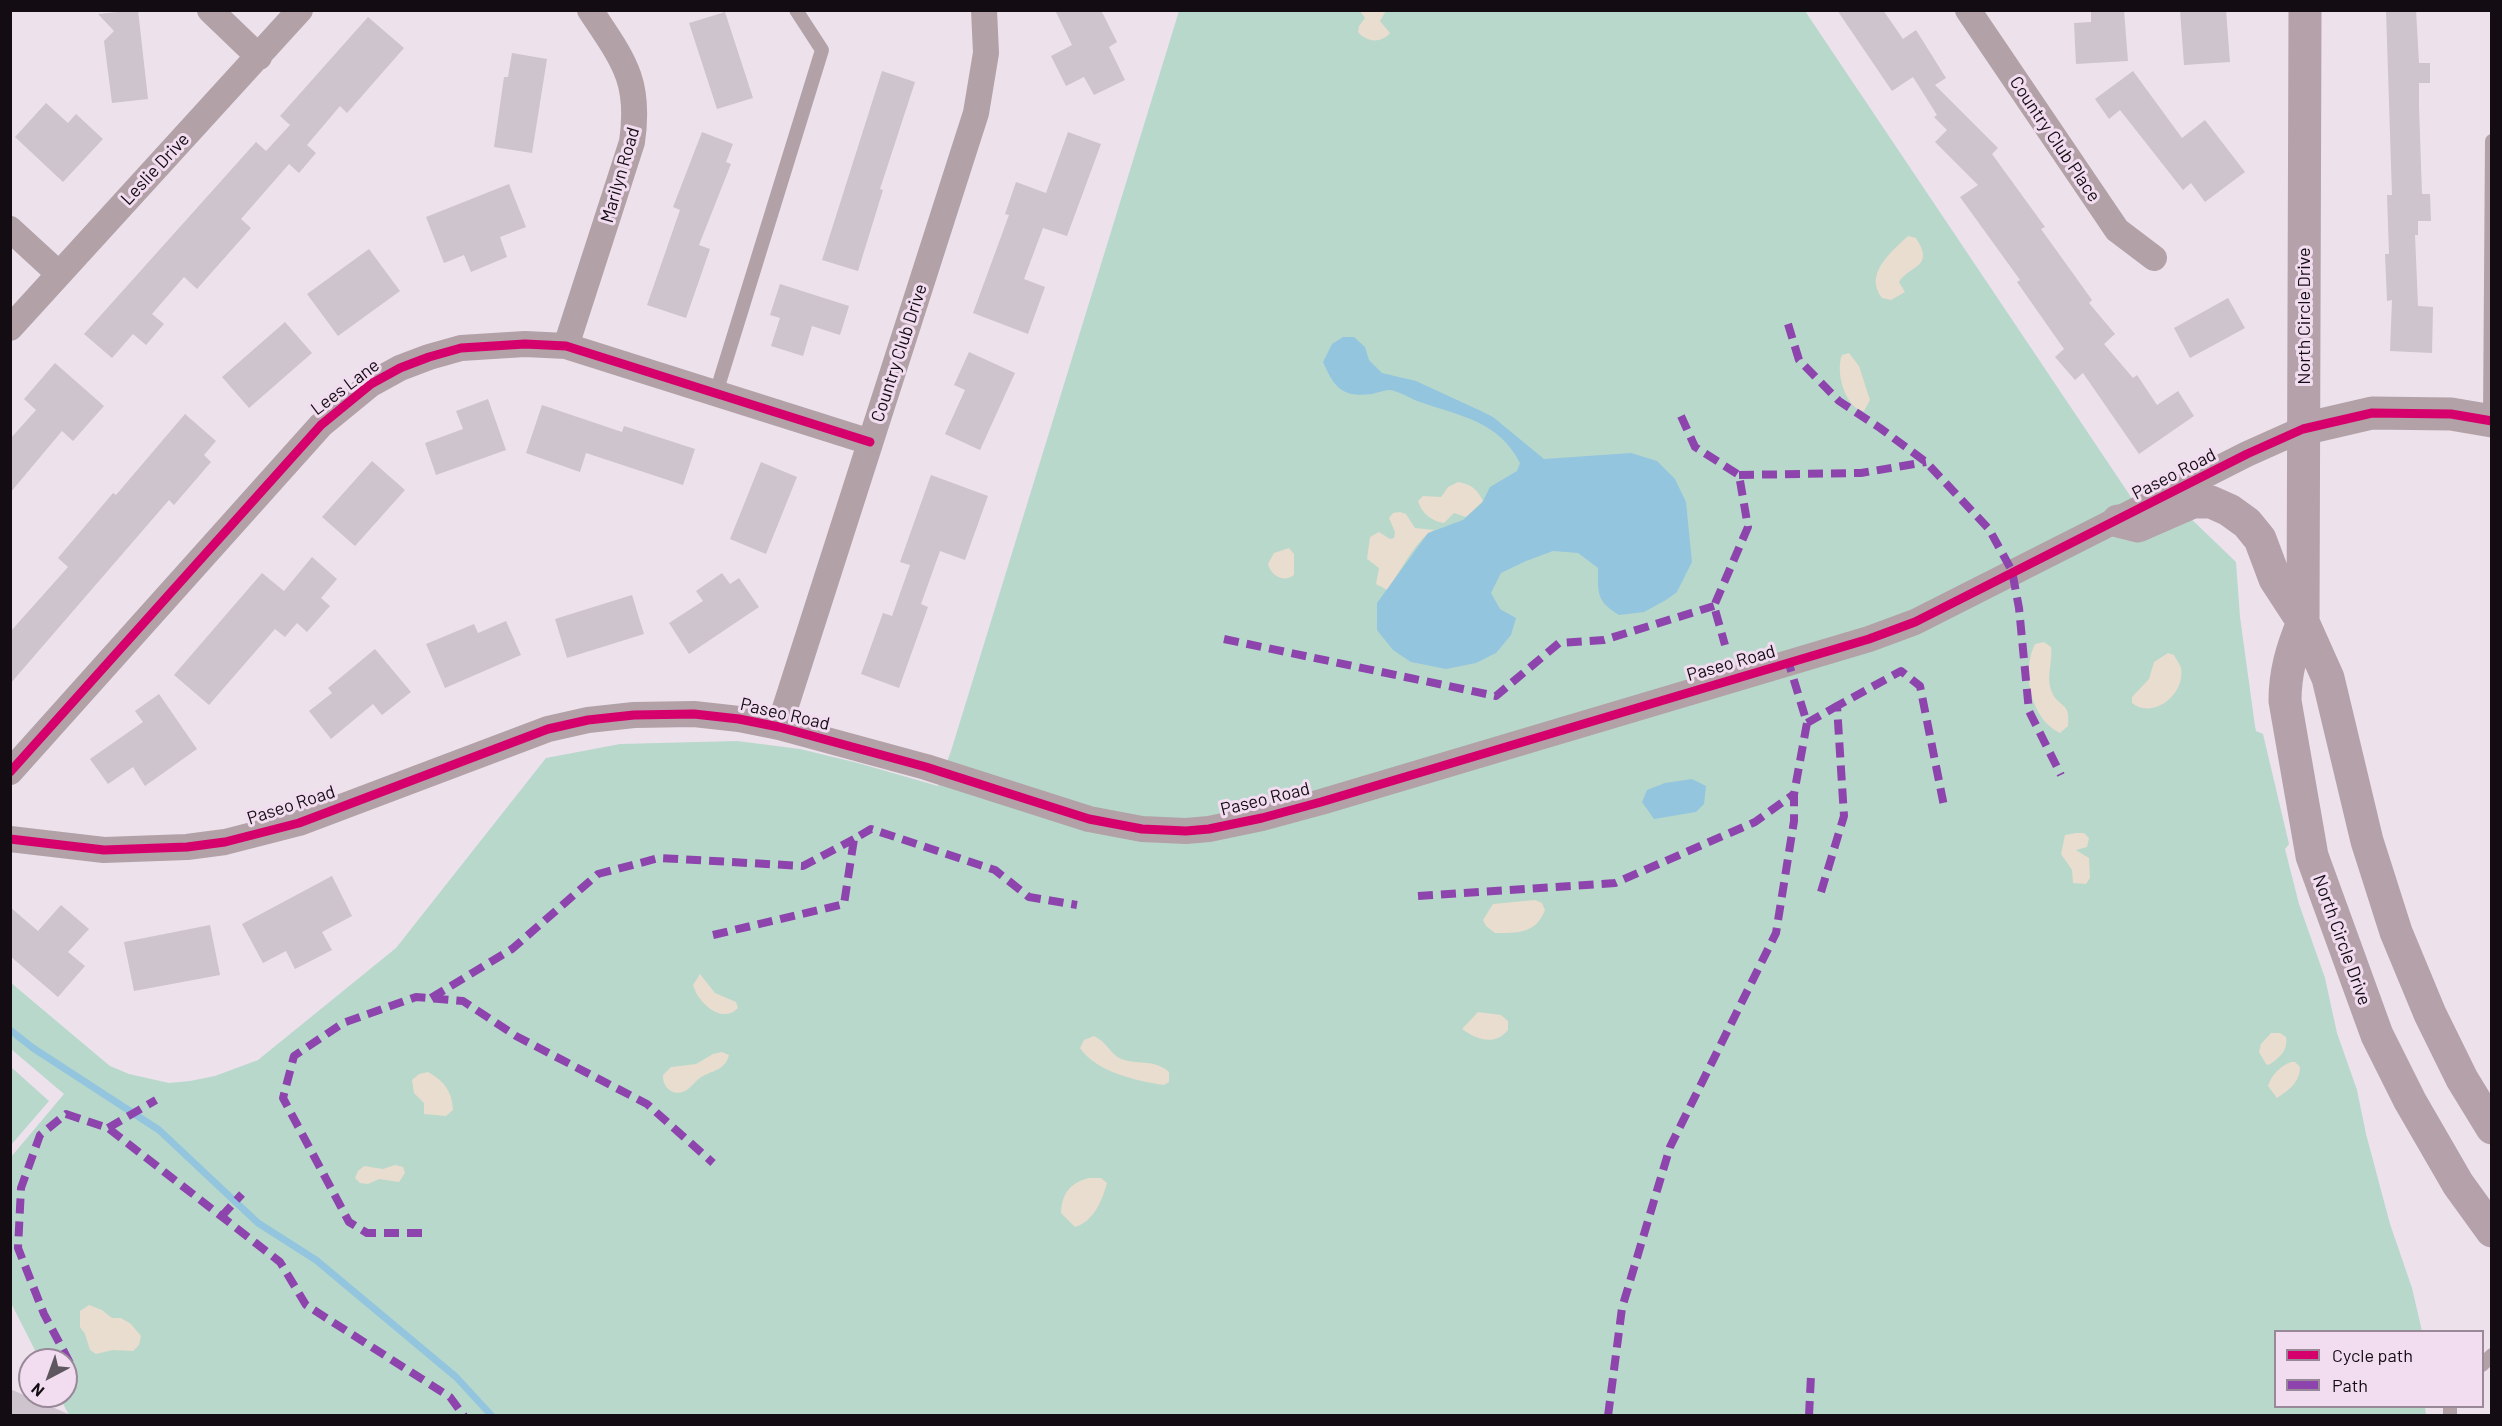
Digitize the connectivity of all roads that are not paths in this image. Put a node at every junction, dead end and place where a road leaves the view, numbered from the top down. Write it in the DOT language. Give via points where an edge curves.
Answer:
graph roads {
  1 [pos="210,10"];
  2 [pos="300,10"];
  3 [pos="590,10"];
  4 [pos="796,10"];
  5 [pos="984,10"];
  6 [pos="2305,10"];
  7 [pos="1972,12"];
  8 [pos="259,57"];
  9 [pos="2492,141"];
  10 [pos="10,229"];
  11 [pos="2154,258"];
  12 [pos="59,274"];
  13 [pos="10,328"];
  14 [pos="566,346"];
  15 [pos="716,393"];
  16 [pos="2491,420"];
  17 [pos="2303,429"];
  18 [pos="870,442"];
  19 [pos="2118,521"];
  20 [pos="2303,622"];
  21 [pos="779,727"];
  22 [pos="10,772"];
  23 [pos="10,839"];
  24 [pos="2492,1128"];
  25 [pos="2492,1231"];
  1 -- 8 [label="street"];
  2 -- 8 [label="street, Leslie Drive"];
  3 -- 14 [label="street, Marilyn Road" via="630,76 636,119"];
  4 -- 15 [label="lane" via="822,51"];
  5 -- 18 [label="street, Country Club Drive" via="986,53 976,113"];
  6 -- 17 [label="main road, North Circle Drive"];
  7 -- 11 [label="street, Country Club Place" via="2117,230"];
  8 -- 12 [label="street, Leslie Drive"];
  9 -- 16 [label="lane"];
  10 -- 12 [label="street"];
  12 -- 13 [label="street, Leslie Drive"];
  14 -- 15 [label="street, Lees Lane"];
  14 -- 22 [label="street, Lees Lane" via="461,348 400,368 371,384 295,451"];
  15 -- 18 [label="street, Lees Lane"];
  16 -- 17 [label="street, Paseo Road" via="2451,414 2372,413"];
  17 -- 19 [label="street, Paseo Road"];
  17 -- 20 [label="main road, North Circle Drive"];
  18 -- 21 [label="street, Country Club Drive"];
  19 -- 20 [label="main road" via="2138,526 2193,502 2211,502 2229,510 2260,539 2275,579"];
  19 -- 21 [label="street, Paseo Road" via="1915,622 1869,639 1321,802 1209,830 1142,829 1089,819 926,766"];
  20 -- 24 [label="main road, North Circle Drive" via="2328,678 2367,841 2396,932 2434,1024"];
  20 -- 25 [label="main road, North Circle Drive" via="2289,656 2285,701 2312,856 2377,1035 2452,1173"];
  21 -- 23 [label="street, Paseo Road" via="694,714 588,720 548,729 299,823 225,842 104,850"];
}
